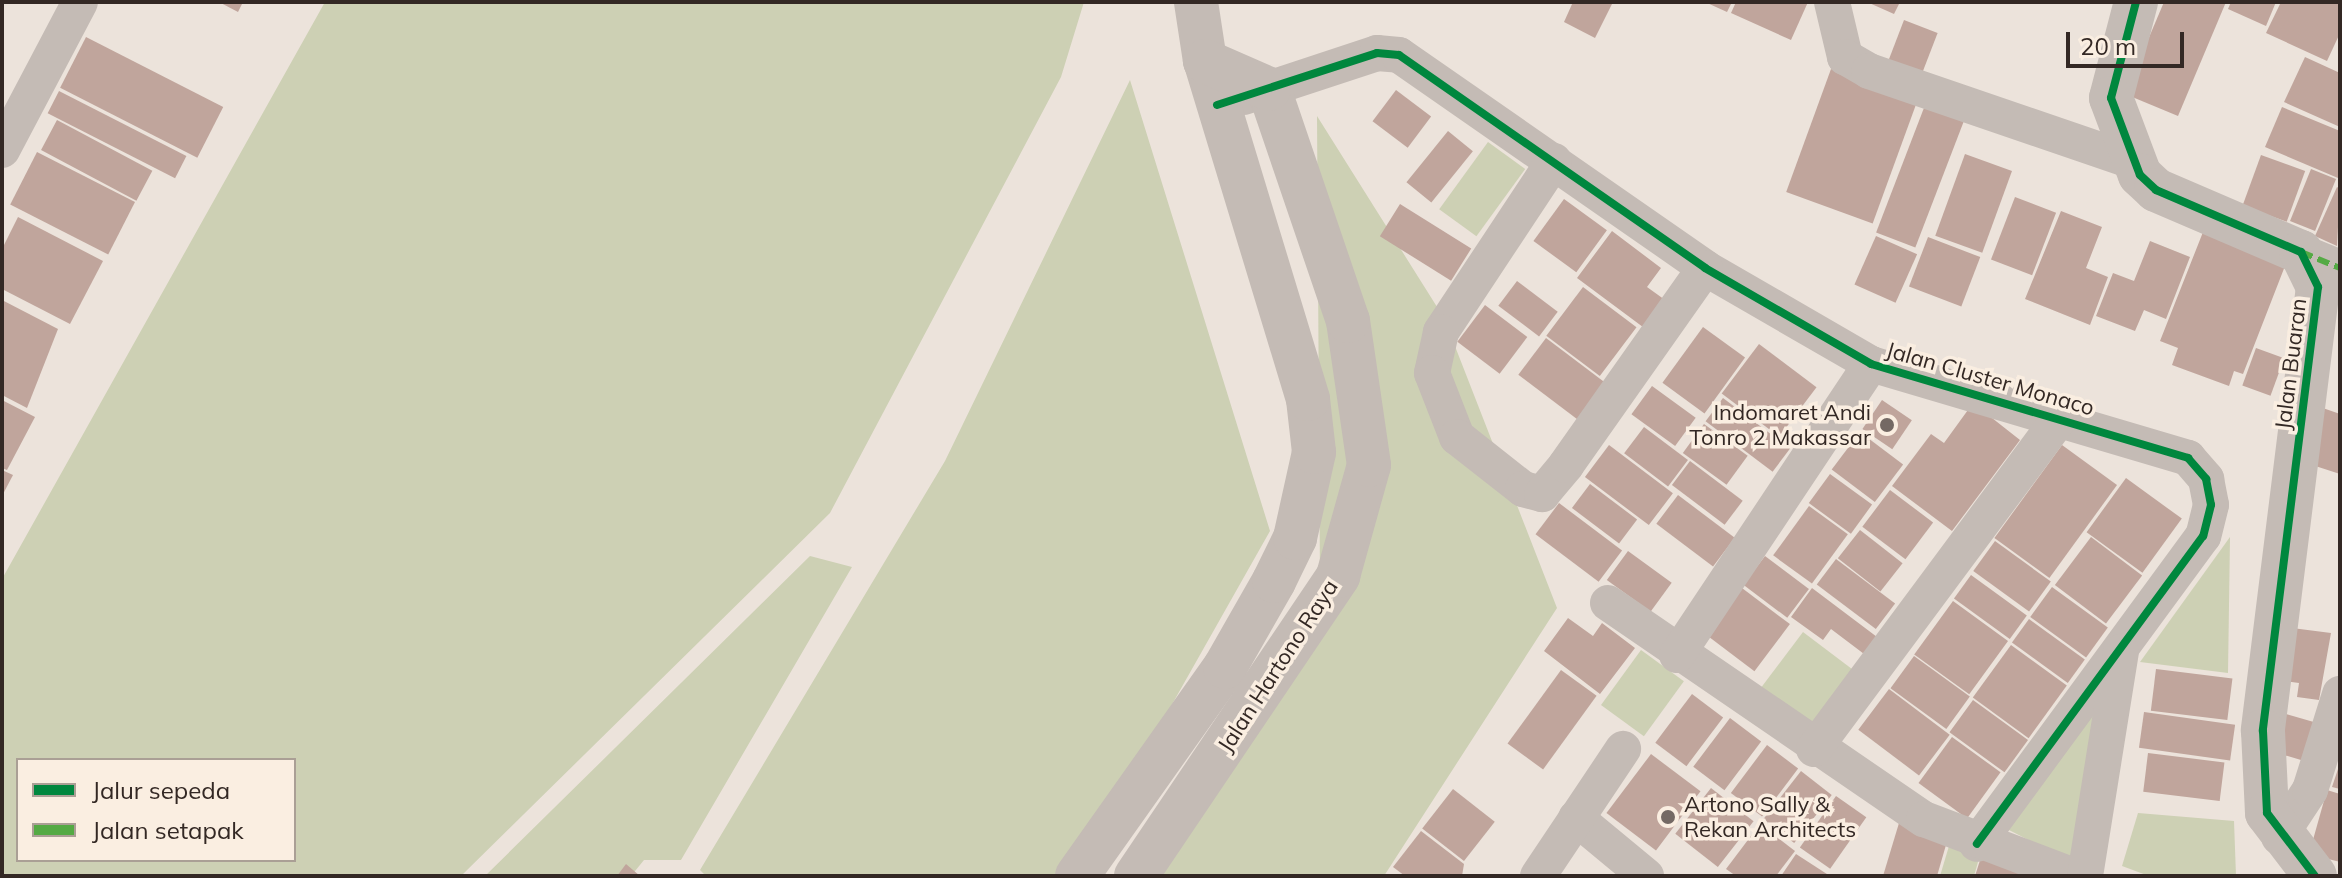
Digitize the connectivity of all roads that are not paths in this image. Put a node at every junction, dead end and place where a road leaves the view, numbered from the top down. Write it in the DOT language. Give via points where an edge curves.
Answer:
graph roads {
  1 [pos="80,2"];
  2 [pos="1196,2"];
  3 [pos="1832,2"];
  4 [pos="2136,2"];
  5 [pos="1205,61"];
  6 [pos="1269,89"];
  7 [pos="1217,105"];
  8 [pos="2,150"];
  9 [pos="1554,161"];
  10 [pos="2132,161"];
  11 [pos="2321,260"];
  12 [pos="1705,268"];
  13 [pos="1871,364"];
  14 [pos="2058,420"];
  15 [pos="1608,603"];
  16 [pos="2122,645"];
  17 [pos="1677,655"];
  18 [pos="2340,694"];
  19 [pos="1623,749"];
  20 [pos="1814,749"];
  21 [pos="1576,818"];
  22 [pos="2279,837"];
  23 [pos="1977,844"];
  24 [pos="1077,876"];
  25 [pos="1136,876"];
  26 [pos="1538,876"];
  27 [pos="1646,876"];
  28 [pos="2074,876"];
  29 [pos="2085,876"];
  30 [pos="2315,876"];
  1 -- 8 [label="street"];
  2 -- 5 [label="street, Jalan Hartono Raya"];
  3 -- 10 [label="street" via="1845,57 1869,71"];
  4 -- 10 [label="street, Jalan Buaran" via="2111,98"];
  5 -- 6 [label="street"];
  5 -- 7 [label="street, Jalan Hartono Raya"];
  6 -- 7 [label="street, Jalan Cluster Monaco"];
  6 -- 9 [label="street, Jalan Cluster Monaco" via="1377,53 1399,55"];
  6 -- 25 [label="street, Jalan Hartono Raya" via="1348,321 1369,465 1338,576"];
  7 -- 24 [label="street, Jalan Hartono Raya" via="1308,399 1314,452 1306,504 1274,581 1225,667"];
  9 -- 12 [label="street, Jalan Cluster Monaco"];
  9 -- 12 [label="street" via="1441,332 1432,373 1457,437 1523,489 1542,494 1566,465"];
  10 -- 11 [label="street, Jalan Buaran" via="2156,190"];
  11 -- 22 [label="street, Jalan Buaran" via="2314,268 2317,322 2263,731 2267,813"];
  12 -- 13 [label="street, Jalan Cluster Monaco"];
  13 -- 14 [label="street, Jalan Cluster Monaco"];
  13 -- 17 [label="street, Jalan Cluster Monaco"];
  14 -- 16 [label="street, Jalan Cluster Monaco" via="2165,445 2206,479 2211,505 2203,536"];
  14 -- 20 [label="street, Jalan Cluster Monaco"];
  15 -- 17 [label="street"];
  16 -- 23 [label="street, Jalan Cluster Monaco"];
  16 -- 29 [label="street, Jalan Cluster Monaco"];
  17 -- 20 [label="street"];
  18 -- 22 [label="street" via="2310,790"];
  19 -- 21 [label="street"];
  20 -- 23 [label="street"];
  21 -- 26 [label="street"];
  21 -- 27 [label="street"];
  22 -- 30 [label="street, Jalan Buaran"];
  23 -- 28 [label="street"];
}
